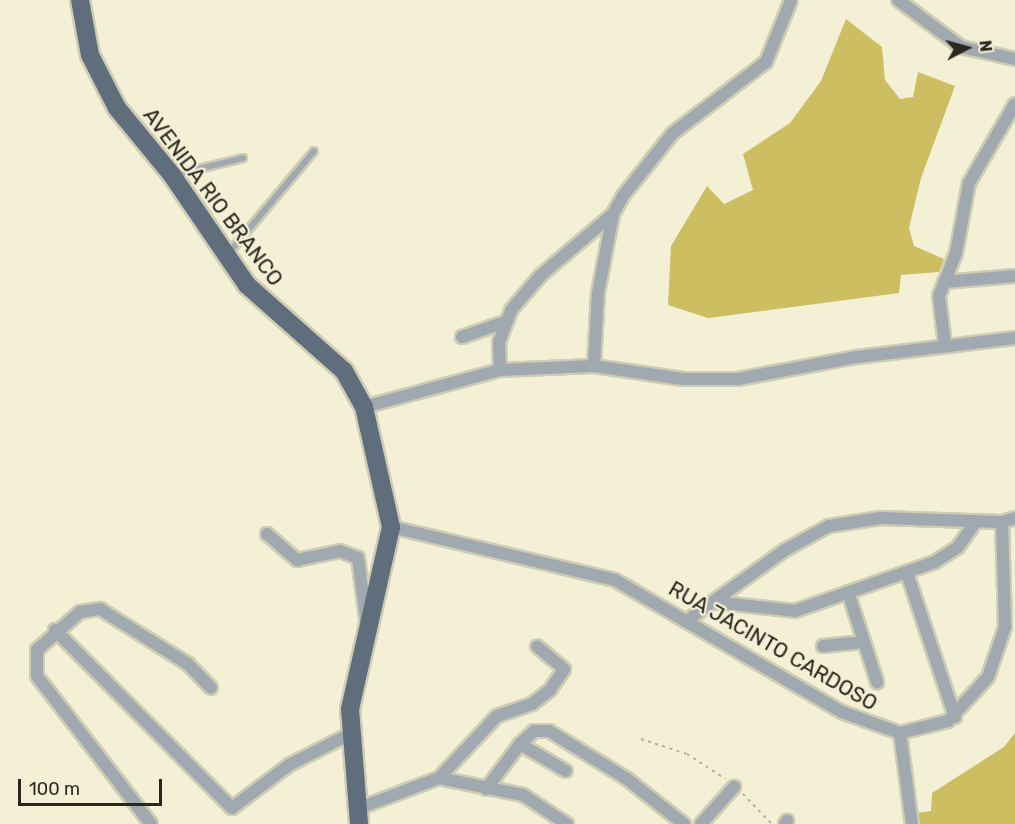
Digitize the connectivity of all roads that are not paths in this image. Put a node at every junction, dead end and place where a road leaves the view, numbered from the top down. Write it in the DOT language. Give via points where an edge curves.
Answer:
graph roads {
  1 [pos="80,0"];
  2 [pos="791,0"];
  3 [pos="898,0"];
  4 [pos="1015,59"];
  5 [pos="1015,104"];
  6 [pos="314,151"];
  7 [pos="243,158"];
  8 [pos="172,175"];
  9 [pos="613,214"];
  10 [pos="226,256"];
  11 [pos="1015,276"];
  12 [pos="944,282"];
  13 [pos="505,322"];
  14 [pos="462,337"];
  15 [pos="1015,338"];
  16 [pos="945,345"];
  17 [pos="594,366"];
  18 [pos="500,370"];
  19 [pos="364,407"];
  20 [pos="1015,518"];
  21 [pos="1002,522"];
  22 [pos="975,523"];
  23 [pos="392,527"];
  24 [pos="267,534"];
  25 [pos="907,573"];
  26 [pos="848,592"];
  27 [pos="714,602"];
  28 [pos="689,619"];
  29 [pos="55,630"];
  30 [pos="368,634"];
  31 [pos="864,642"];
  32 [pos="537,646"];
  33 [pos="823,646"];
  34 [pos="877,682"];
  35 [pos="211,688"];
  36 [pos="955,717"];
  37 [pos="900,733"];
  38 [pos="348,735"];
  39 [pos="520,744"];
  40 [pos="566,771"];
  41 [pos="439,778"];
  42 [pos="734,787"];
  43 [pos="486,789"];
  44 [pos="358,816"];
  45 [pos="151,824"];
  46 [pos="567,824"];
  47 [pos="684,824"];
  48 [pos="701,824"];
  49 [pos="912,824"];
  1 -- 8 [label="main road, AVENIDA RIO BRANCO" via="90,55 106,92"];
  2 -- 9 [label="street" via="773,53 666,141"];
  3 -- 4 [label="street" via="961,47"];
  5 -- 12 [label="street" via="969,183 956,253"];
  6 -- 10 [label="lane"];
  7 -- 8 [label="lane"];
  8 -- 10 [label="main road, AVENIDA RIO BRANCO"];
  9 -- 13 [label="street" via="541,275"];
  9 -- 17 [label="street" via="596,306"];
  10 -- 19 [label="main road, AVENIDA RIO BRANCO" via="268,308 344,371"];
  11 -- 12 [label="street"];
  12 -- 16 [label="street" via="939,296"];
  13 -- 14 [label="street"];
  13 -- 18 [label="street"];
  15 -- 16 [label="street"];
  16 -- 17 [label="street" via="738,379 683,379"];
  17 -- 18 [label="street"];
  18 -- 19 [label="street"];
  19 -- 23 [label="main road, AVENIDA RIO BRANCO"];
  20 -- 21 [label="street"];
  21 -- 22 [label="street"];
  21 -- 36 [label="street" via="1003,635 987,677"];
  22 -- 25 [label="street" via="958,547"];
  22 -- 27 [label="street" via="880,518 830,526 785,550"];
  23 -- 28 [label="street, RUA JACINTO CARDOSO" via="603,576"];
  23 -- 30 [label="main road, AVENIDA RIO BRANCO"];
  24 -- 30 [label="street" via="297,560 340,551 358,558"];
  25 -- 26 [label="street"];
  25 -- 36 [label="street"];
  26 -- 27 [label="street" via="782,613"];
  26 -- 31 [label="street"];
  27 -- 28 [label="street"];
  28 -- 37 [label="street, RUA JACINTO CARDOSO" via="842,712"];
  29 -- 35 [label="street" via="80,612 100,609 158,642"];
  29 -- 38 [label="street" via="232,808 289,765"];
  29 -- 45 [label="street" via="37,650 37,676"];
  30 -- 38 [label="main road, AVENIDA RIO BRANCO"];
  31 -- 33 [label="street"];
  31 -- 34 [label="street"];
  32 -- 41 [label="street" via="563,667 563,675 537,701 483,728"];
  36 -- 37 [label="street"];
  37 -- 49 [label="street"];
  38 -- 44 [label="main road, AVENIDA RIO BRANCO"];
  39 -- 40 [label="street"];
  39 -- 43 [label="street"];
  39 -- 47 [label="street" via="534,731 549,732 627,779"];
  41 -- 43 [label="street"];
  41 -- 44 [label="street"];
  42 -- 48 [label="street"];
  43 -- 46 [label="street" via="523,795"];
}
